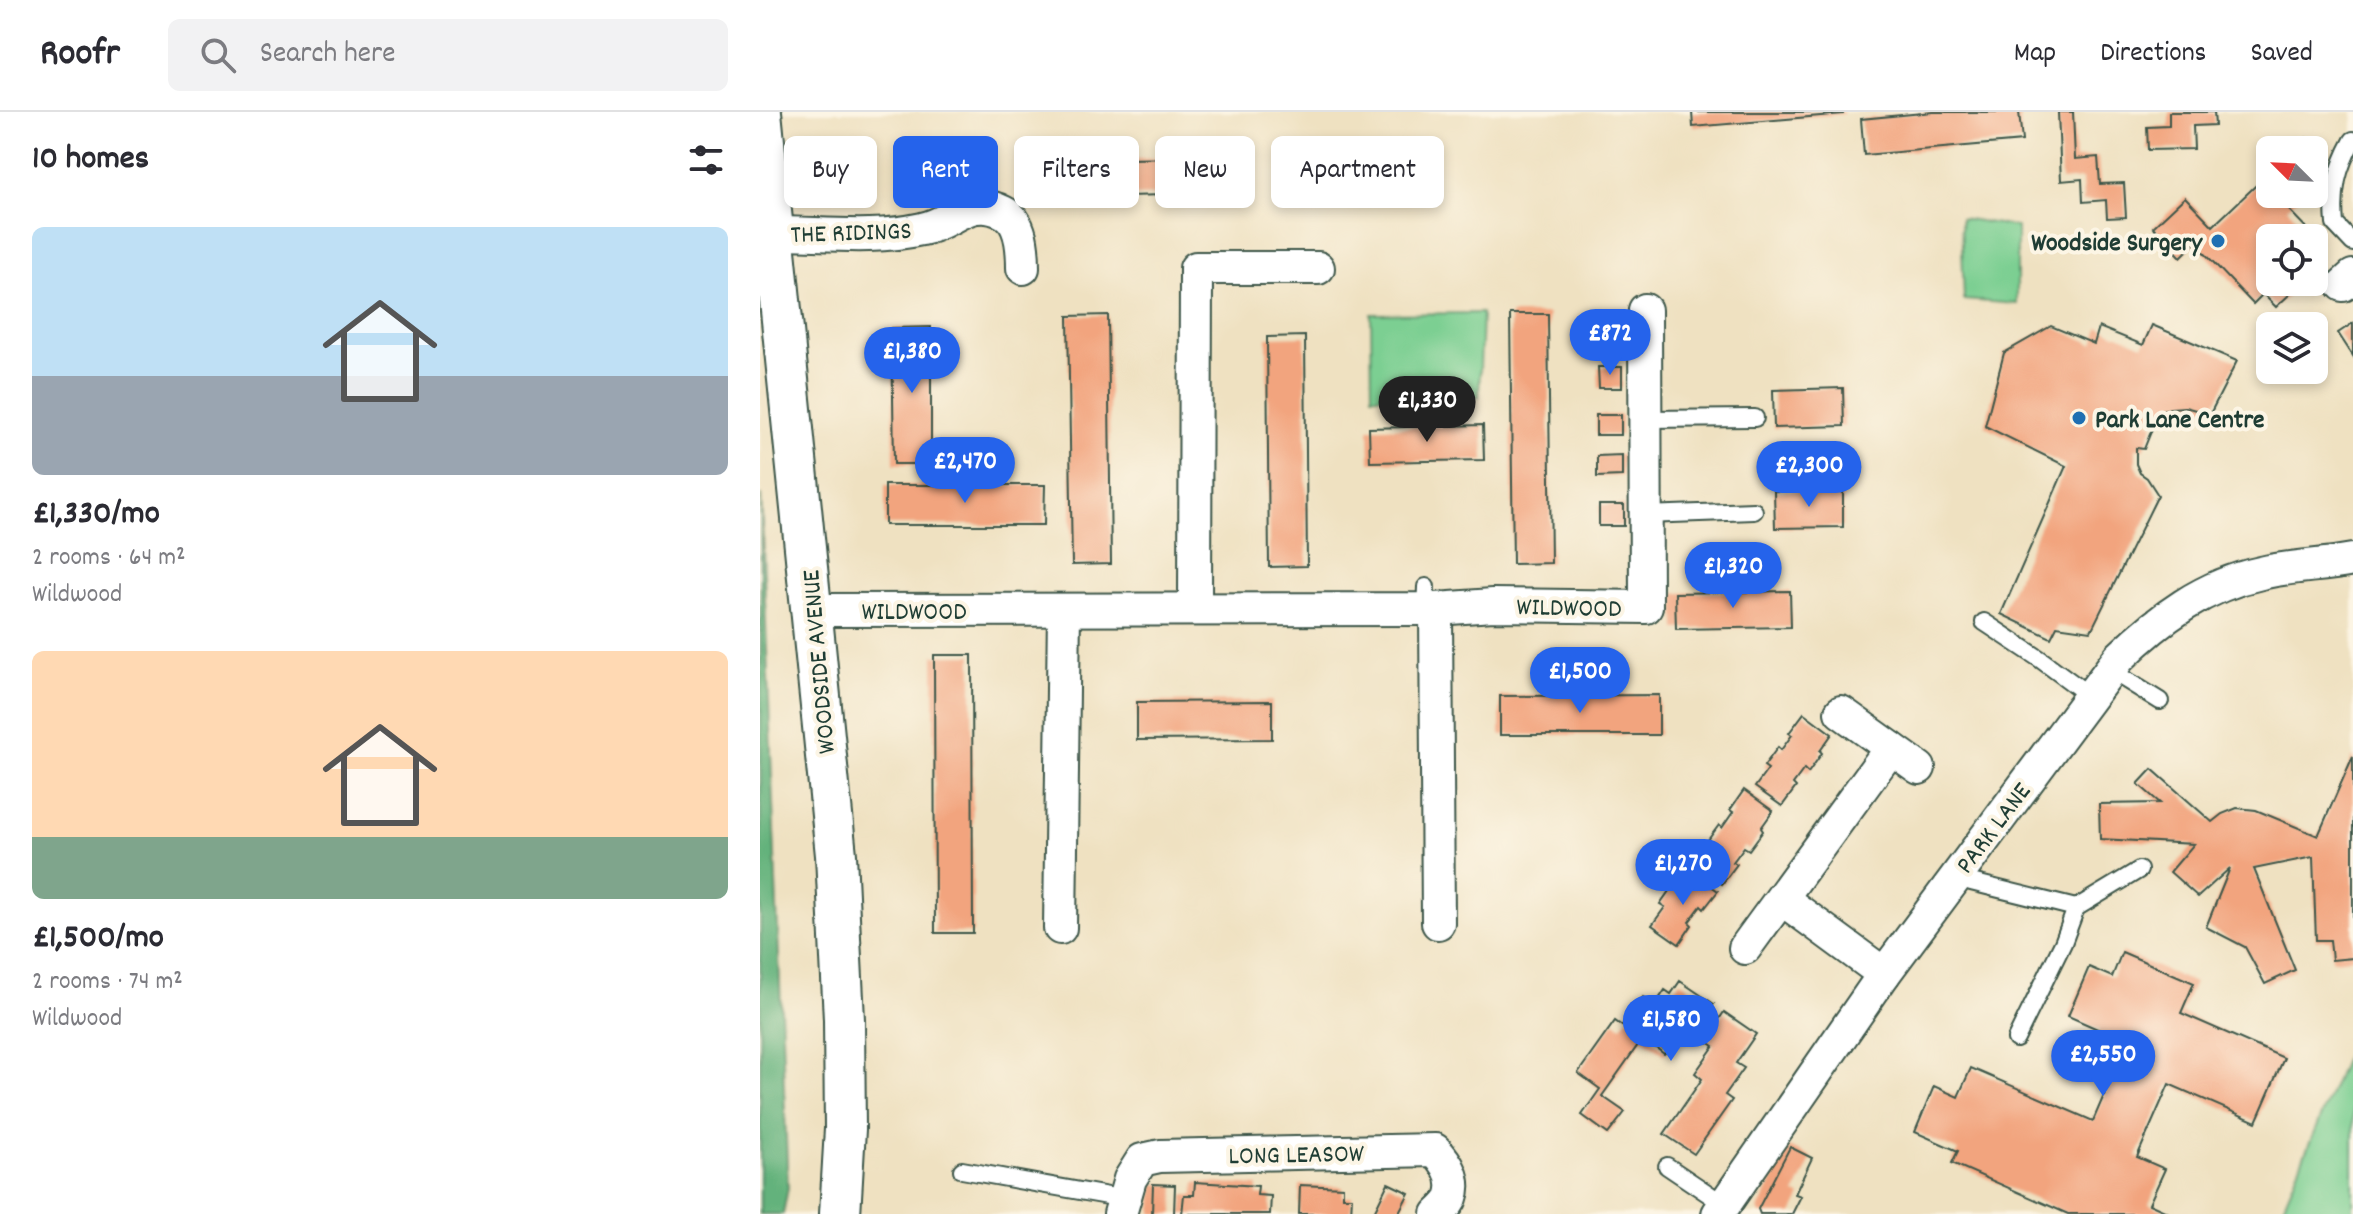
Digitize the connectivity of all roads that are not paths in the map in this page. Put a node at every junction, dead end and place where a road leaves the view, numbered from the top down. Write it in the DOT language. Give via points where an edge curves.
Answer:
graph roads {
  1 [pos="761,112"];
  2 [pos="2353,140"];
  3 [pos="773,233"];
  4 [pos="2353,243"];
  5 [pos="1023,268"];
  6 [pos="1318,268"];
  7 [pos="1645,310"];
  8 [pos="1755,418"];
  9 [pos="1645,419"];
  10 [pos="1754,511"];
  11 [pos="1645,515"];
  12 [pos="2353,560"];
  13 [pos="1429,602"];
  14 [pos="1195,609"];
  15 [pos="813,610"];
  16 [pos="1064,610"];
  17 [pos="1984,622"];
  18 [pos="2110,670"];
  19 [pos="2090,696"];
  20 [pos="2160,701"];
  21 [pos="1841,712"];
  22 [pos="1891,748"];
  23 [pos="1919,768"];
  24 [pos="2139,870"];
  25 [pos="1956,875"];
  26 [pos="1782,899"];
  27 [pos="2076,908"];
  28 [pos="1438,923"];
  29 [pos="1060,928"];
  30 [pos="1745,948"];
  31 [pos="1884,974"];
  32 [pos="2016,1039"];
  33 [pos="1667,1166"];
  34 [pos="962,1170"];
  35 [pos="1123,1207"];
  36 [pos="1722,1209"];
  37 [pos="840,1214"];
  38 [pos="1438,1214"];
  1 -- 3 [label="street, WOODSIDE AVENUE"];
  2 -- 4 [label="lane" via="2341,162 2333,198 2335,224"];
  3 -- 5 [label="street, THE RIDINGS" via="892,234 926,229 982,206 1007,213 1014,223"];
  3 -- 15 [label="street, WOODSIDE AVENUE"];
  6 -- 14 [label="street" via="1196,268"];
  7 -- 9 [label="street, WILDWOOD"];
  8 -- 9 [label="lane"];
  9 -- 11 [label="street, WILDWOOD"];
  10 -- 11 [label="lane"];
  11 -- 13 [label="street, WILDWOOD" via="1646,607"];
  12 -- 18 [label="street, PARK LANE" via="2318,567 2295,558 2229,581 2190,600 2150,629"];
  13 -- 14 [label="street, WILDWOOD"];
  13 -- 28 [label="street"];
  14 -- 16 [label="street, WILDWOOD"];
  15 -- 16 [label="street, WILDWOOD"];
  15 -- 37 [label="street, WOODSIDE AVENUE" via="836,855 844,1020"];
  16 -- 29 [label="street"];
  17 -- 19 [label="lane"];
  18 -- 19 [label="street, PARK LANE"];
  18 -- 20 [label="lane"];
  19 -- 25 [label="street, PARK LANE"];
  21 -- 22 [label="street"];
  22 -- 23 [label="street"];
  22 -- 26 [label="street"];
  24 -- 27 [label="lane"];
  25 -- 27 [label="lane"];
  25 -- 31 [label="street, PARK LANE"];
  26 -- 30 [label="street"];
  26 -- 31 [label="street"];
  27 -- 32 [label="lane"];
  31 -- 36 [label="street, PARK LANE"];
  33 -- 36 [label="lane"];
  34 -- 35 [label="lane"];
  35 -- 38 [label="street, LONG LEASOW" via="1130,1179 1142,1160 1160,1156 1435,1150 1452,1178 1451,1199"];
}
